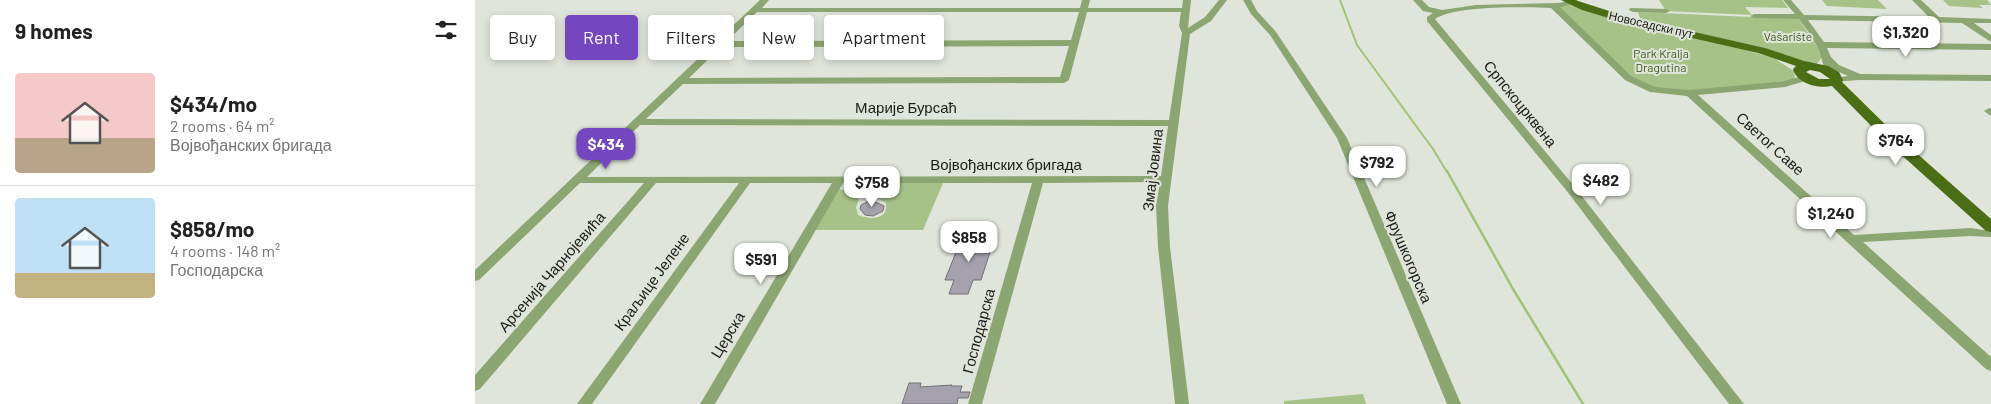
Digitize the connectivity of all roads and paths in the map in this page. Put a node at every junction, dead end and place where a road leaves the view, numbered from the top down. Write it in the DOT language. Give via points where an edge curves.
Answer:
graph roads {
  1 [pos="765,0"];
  2 [pos="1187,0"];
  3 [pos="1223,0"];
  4 [pos="1247,0"];
  5 [pos="1417,0"];
  6 [pos="1626,0"];
  7 [pos="1787,0"];
  8 [pos="1916,0"];
  9 [pos="1571,1"];
  10 [pos="1085,4"];
  11 [pos="1553,4"];
  12 [pos="755,10"];
  13 [pos="1185,10"];
  14 [pos="1633,10"];
  15 [pos="1666,11"];
  16 [pos="1439,12"];
  17 [pos="1754,16"];
  18 [pos="1800,18"];
  19 [pos="1937,20"];
  20 [pos="1965,20"];
  21 [pos="1991,21"];
  22 [pos="1636,22"];
  23 [pos="734,30"];
  24 [pos="1186,33"];
  25 [pos="1991,39"];
  26 [pos="734,44"];
  27 [pos="1075,44"];
  28 [pos="1822,45"];
  29 [pos="1991,47"];
  30 [pos="703,60"];
  31 [pos="1821,73"];
  32 [pos="1859,77"];
  33 [pos="1991,78"];
  34 [pos="681,81"];
  35 [pos="1690,93"];
  36 [pos="638,122"];
  37 [pos="1173,123"];
  38 [pos="1165,179"];
  39 [pos="577,180"];
  40 [pos="653,180"];
  41 [pos="747,180"];
  42 [pos="839,180"];
  43 [pos="1037,180"];
  44 [pos="1990,233"];
  45 [pos="1851,239"];
  46 [pos="475,276"];
  47 [pos="1991,365"];
  48 [pos="475,385"];
  49 [pos="583,404"];
  50 [pos="707,404"];
  51 [pos="975,404"];
  52 [pos="1182,404"];
  53 [pos="1454,404"];
  54 [pos="1737,404"];
  1 -- 12 [label="street"];
  2 -- 13 [label="street, Змај Јовина"];
  3 -- 24 [label="street" via="1208,19"];
  4 -- 53 [label="street, Фрушкогорска" via="1342,138"];
  5 -- 16 [label="street" via="1426,9"];
  6 -- 14 [label="street"];
  7 -- 18 [label="street"];
  8 -- 19 [label="street"];
  9 -- 11 [label="street"];
  9 -- 22 [label="main road, Новосадски пут"];
  10 -- 12 [label="street"];
  10 -- 13 [label="street"];
  10 -- 27 [label="street"];
  11 -- 16 [label="street"];
  11 -- 35 [label="street" via="1628,78 1653,90"];
  12 -- 23 [label="street"];
  13 -- 24 [label="street, Змај Јовина" via="1183,30"];
  14 -- 15 [label="street"];
  14 -- 22 [label="street"];
  16 -- 54 [label="street, Српскоцрквена" via="1431,18 1570,188"];
  17 -- 18 [label="street"];
  18 -- 19 [label="street"];
  18 -- 28 [label="street"];
  19 -- 20 [label="street"];
  20 -- 21 [label="street"];
  20 -- 25 [label="street"];
  22 -- 31 [label="main road, Новосадски пут" via="1737,45"];
  24 -- 37 [label="street, Змај Јовина"];
  26 -- 27 [label="street"];
  27 -- 34 [label="street" via="1064,80"];
  28 -- 29 [label="street"];
  28 -- 31 [label="street"];
  30 -- 34 [label="street"];
  31 -- 32 [label="street"];
  31 -- 32 [label="street" via="1842,70"];
  31 -- 35 [label="street" via="1785,84"];
  31 -- 44 [label="main road, Новосадски пут"];
  32 -- 33 [label="street"];
  34 -- 36 [label="street"];
  35 -- 45 [label="street, Светог Саве"];
  36 -- 37 [label="street, Марије Бурсаћ"];
  36 -- 39 [label="street"];
  37 -- 38 [label="street, Змај Јовина"];
  38 -- 43 [label="street, Војвођанских бригада"];
  38 -- 52 [label="street, Змај Јовина" via="1162,218"];
  39 -- 40 [label="street, Војвођанских бригада"];
  39 -- 46 [label="street"];
  40 -- 41 [label="street, Војвођанских бригада"];
  40 -- 48 [label="street, Арсенија Чарнојевића"];
  41 -- 42 [label="street, Војвођанских бригада"];
  41 -- 49 [label="street, Краљице Јелене"];
  42 -- 43 [label="street, Војвођанских бригада"];
  42 -- 50 [label="street, Церска"];
  43 -- 51 [label="street, Господарска"];
  44 -- 45 [label="street"];
  45 -- 47 [label="street, Светог Саве"];
}
